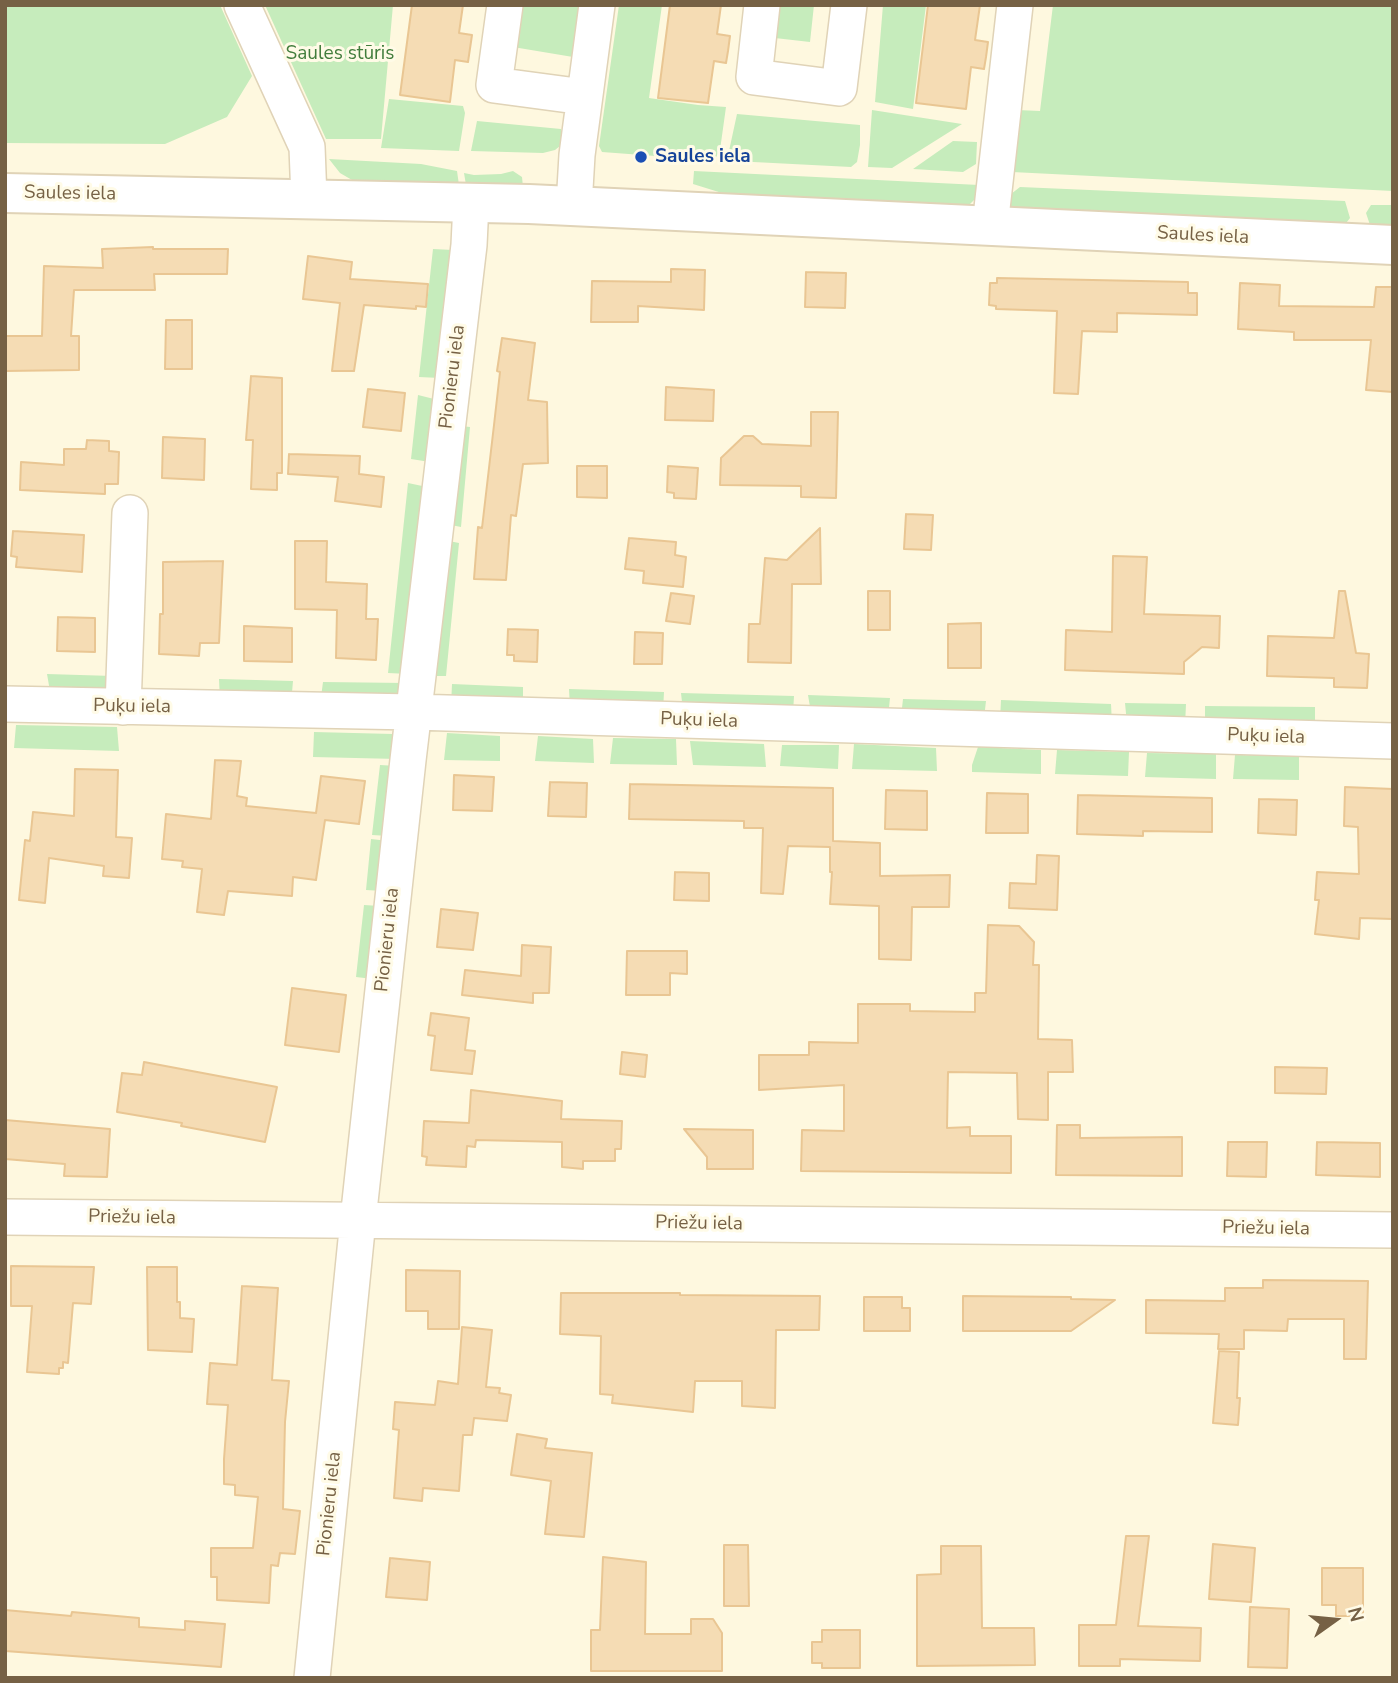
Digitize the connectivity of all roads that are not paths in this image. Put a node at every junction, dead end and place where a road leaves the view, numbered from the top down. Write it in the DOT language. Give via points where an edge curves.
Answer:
graph roads {
  1 [pos="242,5"];
  2 [pos="505,5"];
  3 [pos="597,5"];
  4 [pos="762,5"];
  5 [pos="849,5"];
  6 [pos="1015,5"];
  7 [pos="584,97"];
  8 [pos="5,193"];
  9 [pos="309,199"];
  10 [pos="471,203"];
  11 [pos="574,206"];
  12 [pos="990,226"];
  13 [pos="1393,245"];
  14 [pos="130,513"];
  15 [pos="5,705"];
  16 [pos="123,707"];
  17 [pos="413,712"];
  18 [pos="1393,741"];
  19 [pos="5,1216"];
  20 [pos="358,1220"];
  21 [pos="1393,1230"];
  22 [pos="312,1678"];
  1 -- 9 [label="street" via="307,147"];
  2 -- 7 [label="street" via="494,85"];
  3 -- 7 [label="street"];
  4 -- 5 [label="street" via="754,77 839,88"];
  6 -- 12 [label="street"];
  7 -- 11 [label="street"];
  8 -- 9 [label="street, Saules iela"];
  9 -- 10 [label="street, Saules iela"];
  10 -- 11 [label="street, Saules iela"];
  10 -- 17 [label="street, Pionieru iela"];
  11 -- 12 [label="street, Saules iela"];
  12 -- 13 [label="street, Saules iela"];
  14 -- 16 [label="street"];
  15 -- 16 [label="street, Puķu iela"];
  16 -- 17 [label="street, Puķu iela"];
  17 -- 18 [label="street, Puķu iela"];
  17 -- 20 [label="street, Pionieru iela"];
  19 -- 20 [label="street, Priežu iela"];
  20 -- 21 [label="street, Priežu iela"];
  20 -- 22 [label="street, Pionieru iela"];
}
